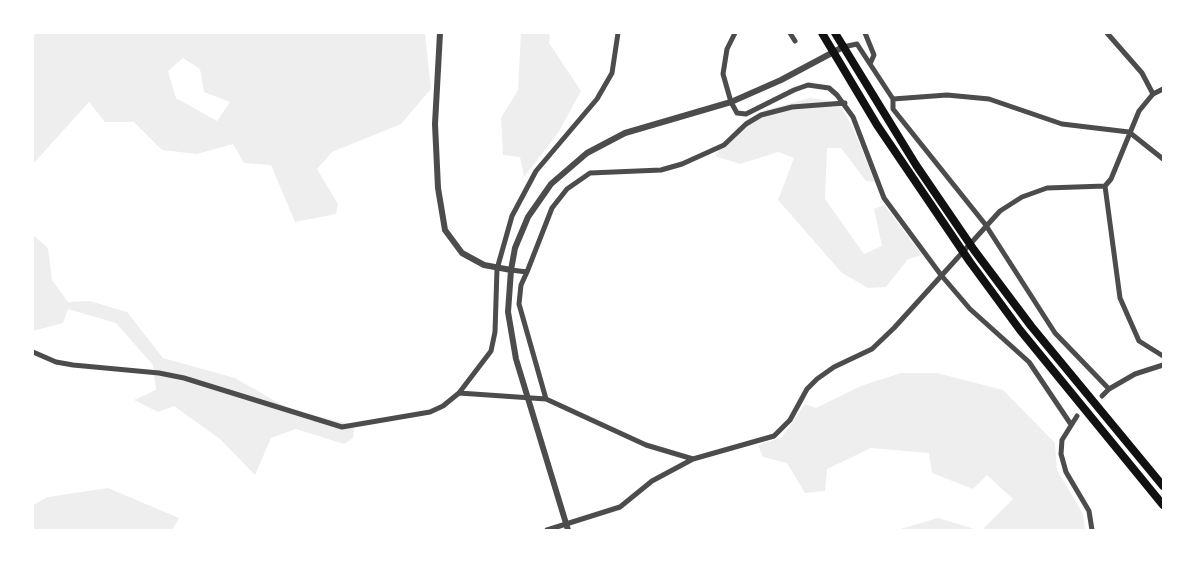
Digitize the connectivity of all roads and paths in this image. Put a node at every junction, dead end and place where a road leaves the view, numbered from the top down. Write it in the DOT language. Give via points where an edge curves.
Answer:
graph roads {
  1 [pos="440,33"];
  2 [pos="618,33"];
  3 [pos="735,33"];
  4 [pos="790,33"];
  5 [pos="822,33"];
  6 [pos="835,33"];
  7 [pos="865,33"];
  8 [pos="1107,33"];
  9 [pos="795,41"];
  10 [pos="843,47"];
  11 [pos="833,52"];
  12 [pos="870,64"];
  13 [pos="1163,89"];
  14 [pos="1153,94"];
  15 [pos="893,99"];
  16 [pos="731,102"];
  17 [pos="845,103"];
  18 [pos="1129,132"];
  19 [pos="1163,159"];
  20 [pos="1105,186"];
  21 [pos="983,227"];
  22 [pos="497,269"];
  23 [pos="511,270"];
  24 [pos="527,272"];
  25 [pos="941,275"];
  26 [pos="33,352"];
  27 [pos="1163,356"];
  28 [pos="1163,365"];
  29 [pos="1109,389"];
  30 [pos="459,393"];
  31 [pos="1102,396"];
  32 [pos="544,399"];
  33 [pos="1077,416"];
  34 [pos="1070,423"];
  35 [pos="693,459"];
  36 [pos="1163,486"];
  37 [pos="1163,505"];
  38 [pos="567,527"];
  39 [pos="547,530"];
  40 [pos="1092,530"];
  1 -- 22 [label="street" via="435,124 441,216 445,230 462,253"];
  2 -- 22 [label="street" via="612,73 597,99 536,171 512,216"];
  3 -- 16 [label="street" via="723,74"];
  4 -- 9 [label="street"];
  5 -- 11 [label="highway"];
  6 -- 10 [label="highway"];
  7 -- 12 [label="street" via="874,55"];
  8 -- 14 [label="street" via="1142,73"];
  10 -- 11 [label="street"];
  10 -- 12 [label="street" via="857,44"];
  10 -- 36 [label="highway" via="974,250 1031,326"];
  11 -- 16 [label="street"];
  11 -- 37 [label="highway" via="970,262 1020,330"];
  12 -- 15 [label="street"];
  13 -- 14 [label="street"];
  14 -- 18 [label="street"];
  15 -- 18 [label="street" via="947,95 981,98 1062,124"];
  15 -- 21 [label="street" via="893,109 911,135 940,165"];
  16 -- 17 [label="street" via="737,113 746,114 794,90 818,85 829,88"];
  16 -- 23 [label="street" via="625,133 587,153 551,184 528,217"];
  17 -- 24 [label="street" via="792,107 761,115 724,145 661,170 590,173 567,189 552,208"];
  17 -- 25 [label="street" via="884,198"];
  18 -- 19 [label="street"];
  18 -- 20 [label="street"];
  20 -- 21 [label="street" via="1047,188 1022,197"];
  20 -- 27 [label="street" via="1120,298 1139,341"];
  21 -- 25 [label="street"];
  21 -- 29 [label="street" via="1048,324"];
  22 -- 23 [label="street"];
  22 -- 30 [label="street" via="495,332 490,351"];
  23 -- 24 [label="street"];
  23 -- 38 [label="street" via="508,312 516,359"];
  24 -- 32 [label="street" via="519,304"];
  25 -- 34 [label="street" via="970,309 1029,362"];
  25 -- 35 [label="street" via="872,349 817,379 790,420 774,436"];
  26 -- 30 [label="street" via="73,365 183,378 342,427 430,412"];
  28 -- 29 [label="street"];
  29 -- 31 [label="street"];
  30 -- 32 [label="street"];
  32 -- 35 [label="street" via="646,445"];
  33 -- 34 [label="street"];
  34 -- 40 [label="street" via="1061,454 1066,472 1089,511"];
  35 -- 38 [label="street" via="652,481 620,507"];
  38 -- 39 [label="street"];
}
